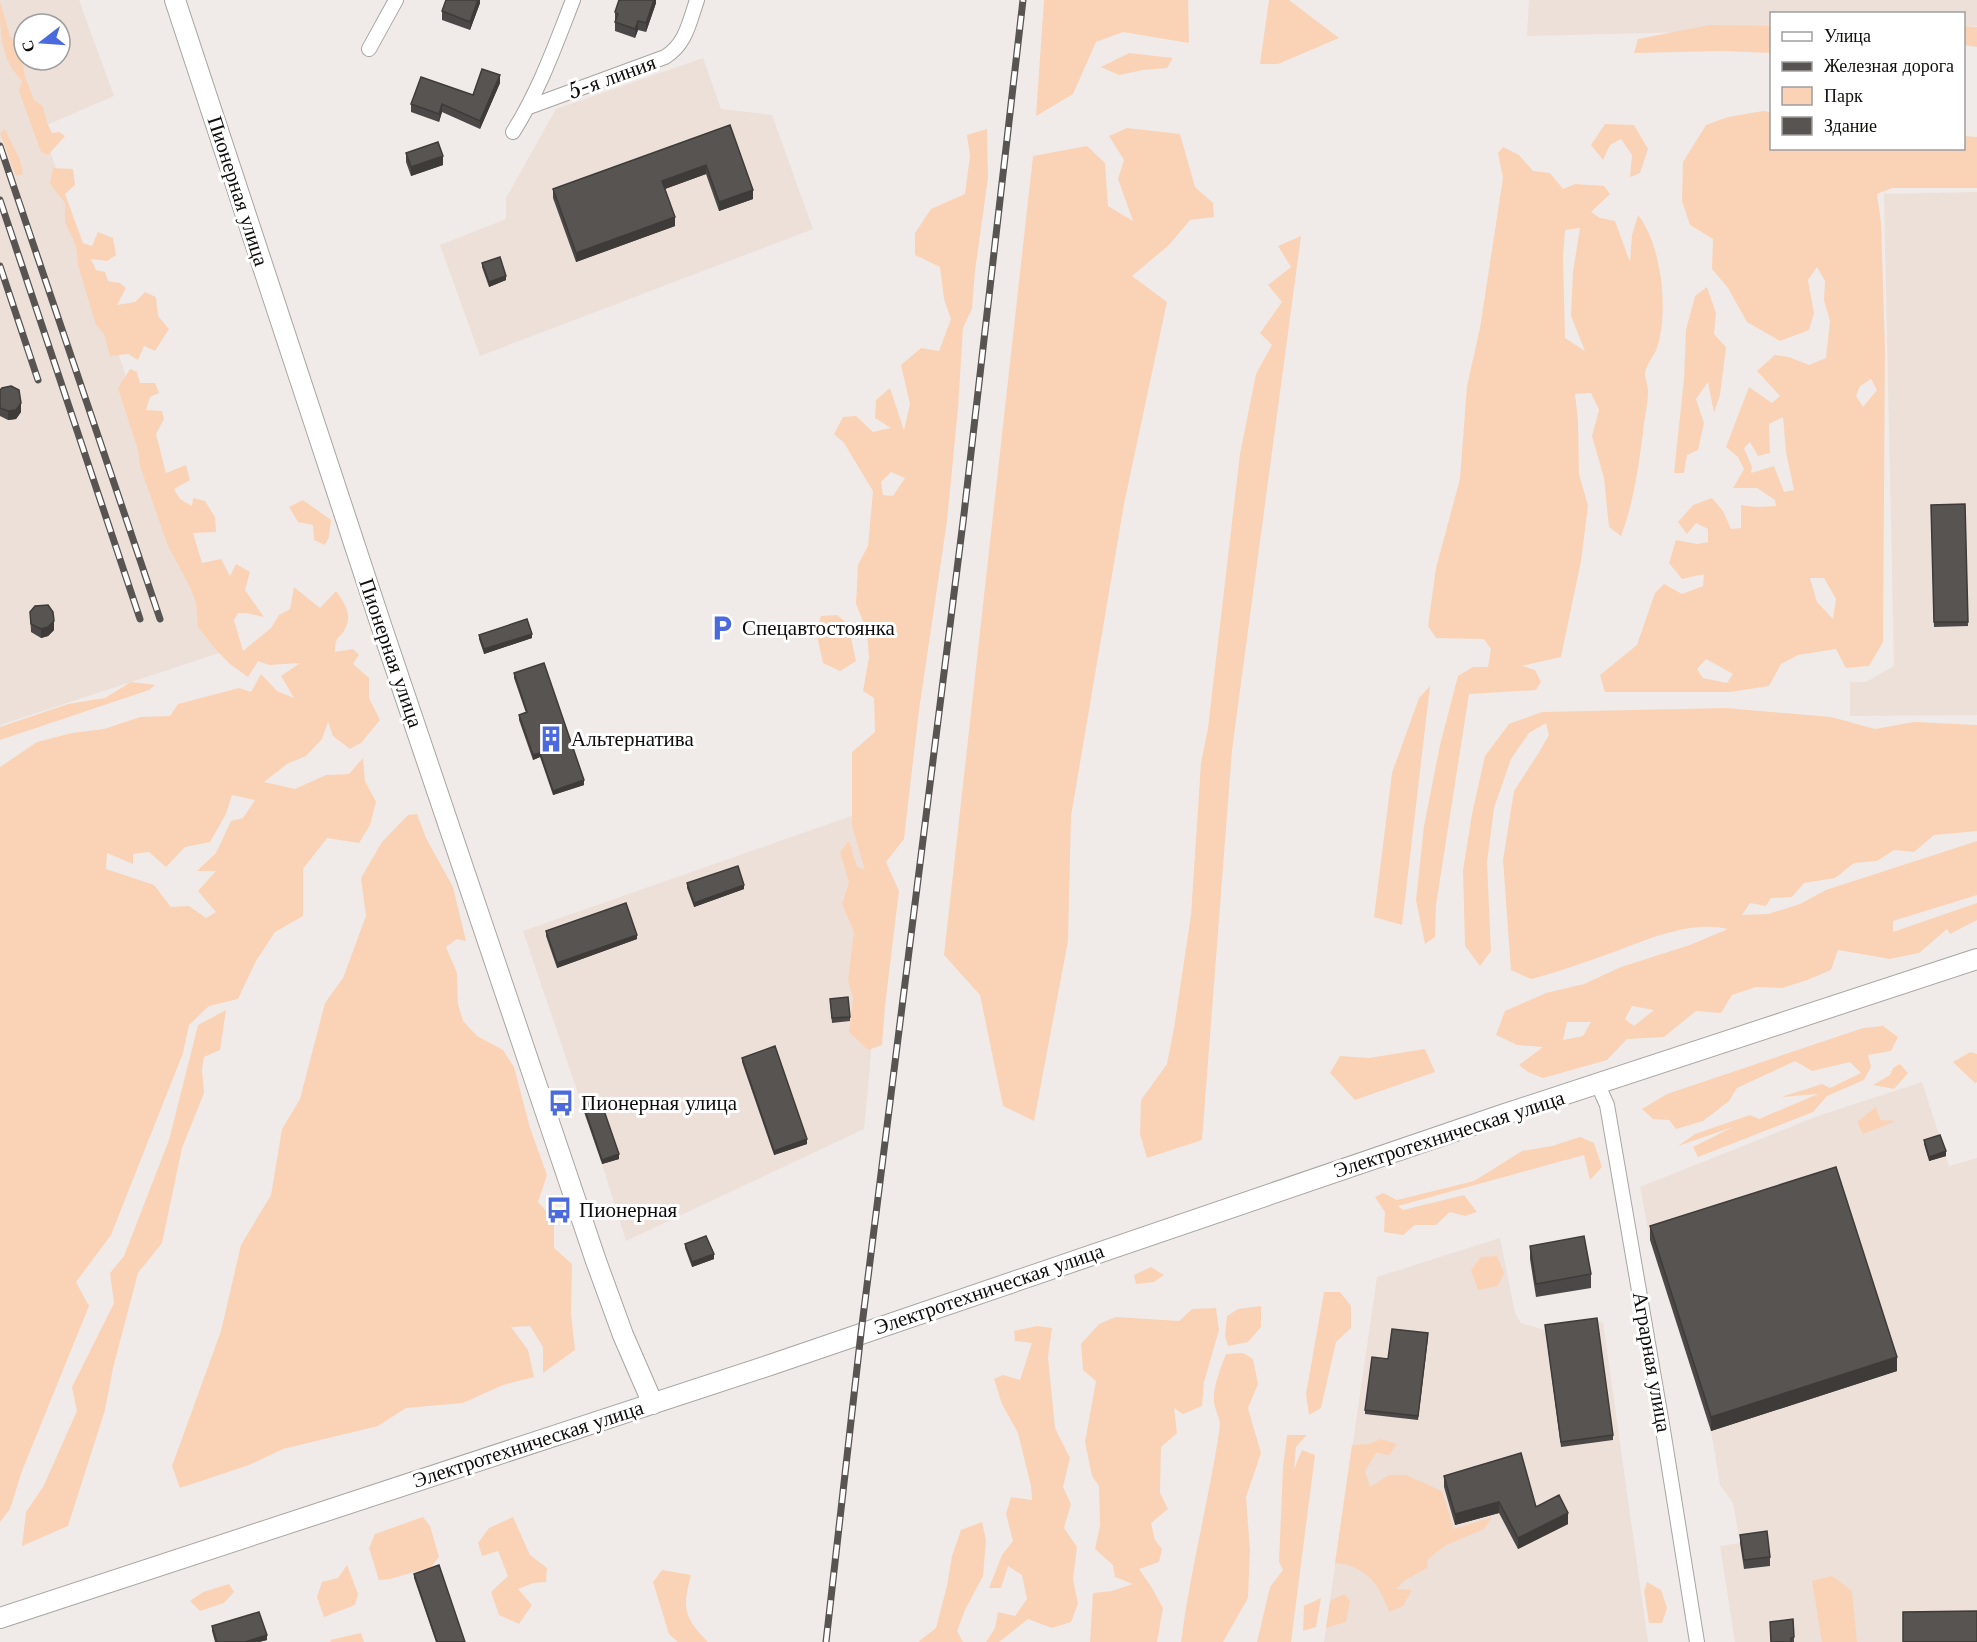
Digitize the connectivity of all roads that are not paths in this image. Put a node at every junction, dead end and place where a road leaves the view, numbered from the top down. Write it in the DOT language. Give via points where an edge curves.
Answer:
graph roads {
  1 [pos="175,0"];
  2 [pos="396,0"];
  3 [pos="573,0"];
  4 [pos="697,0"];
  5 [pos="369,49"];
  6 [pos="529,107"];
  7 [pos="513,132"];
  8 [pos="1977,959"];
  9 [pos="1598,1085"];
  10 [pos="653,1404"];
  11 [pos="0,1618"];
  12 [pos="1697,1642"];
  1 -- 10 [label="main road, Пионерная улица" via="596,1261"];
  2 -- 5 [label="street"];
  3 -- 6 [label="street"];
  4 -- 6 [label="street, 5-я линия" via="676,50"];
  6 -- 7 [label="street"];
  8 -- 9 [label="main road, Электротехническая улица"];
  9 -- 10 [label="main road, Электротехническая улица"];
  9 -- 12 [label="street, Аграрная улица" via="1607,1105"];
  10 -- 11 [label="main road, Электротехническая улица"];
}
